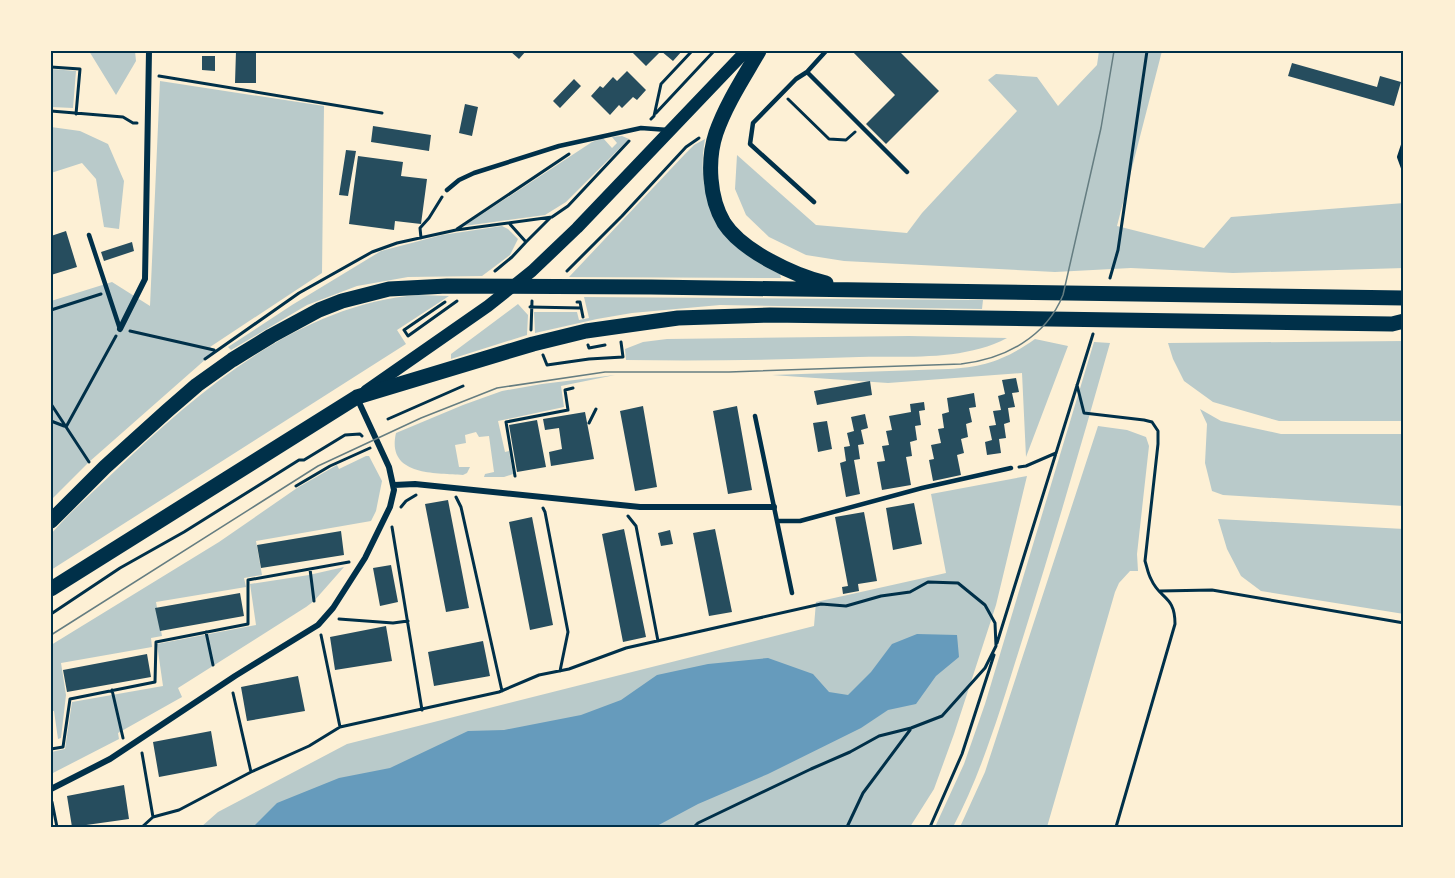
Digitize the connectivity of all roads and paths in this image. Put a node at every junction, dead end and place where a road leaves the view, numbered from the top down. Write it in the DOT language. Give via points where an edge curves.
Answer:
graph roads {
  1 [pos="149,51"];
  2 [pos="692,51"];
  3 [pos="714,51"];
  4 [pos="746,51"];
  5 [pos="759,51"];
  6 [pos="826,51"];
  7 [pos="1147,51"];
  8 [pos="51,67"];
  9 [pos="807,72"];
  10 [pos="148,74"];
  11 [pos="782,93"];
  12 [pos="51,111"];
  13 [pos="382,113"];
  14 [pos="76,114"];
  15 [pos="654,116"];
  16 [pos="148,123"];
  17 [pos="860,126"];
  18 [pos="641,128"];
  19 [pos="671,130"];
  20 [pos="715,135"];
  21 [pos="1404,145"];
  22 [pos="570,153"];
  23 [pos="1404,168"];
  24 [pos="907,172"];
  25 [pos="447,190"];
  26 [pos="814,202"];
  27 [pos="552,217"];
  28 [pos="509,223"];
  29 [pos="456,230"];
  30 [pos="89,235"];
  31 [pos="421,238"];
  32 [pos="526,242"];
  33 [pos="495,271"];
  34 [pos="566,272"];
  35 [pos="1108,284"];
  36 [pos="850,289"];
  37 [pos="108,291"];
  38 [pos="1404,297"];
  39 [pos="440,305"];
  40 [pos="452,306"];
  41 [pos="581,308"];
  42 [pos="51,310"];
  43 [pos="1404,321"];
  44 [pos="1094,328"];
  45 [pos="120,329"];
  46 [pos="530,334"];
  47 [pos="621,342"];
  48 [pos="588,345"];
  49 [pos="595,347"];
  50 [pos="215,351"];
  51 [pos="544,360"];
  52 [pos="197,366"];
  53 [pos="1077,384"];
  54 [pos="463,386"];
  55 [pos="573,388"];
  56 [pos="357,397"];
  57 [pos="411,401"];
  58 [pos="51,404"];
  59 [pos="413,408"];
  60 [pos="596,409"];
  61 [pos="754,416"];
  62 [pos="388,419"];
  63 [pos="51,421"];
  64 [pos="590,423"];
  65 [pos="66,427"];
  66 [pos="369,447"];
  67 [pos="383,451"];
  68 [pos="1056,453"];
  69 [pos="89,462"];
  70 [pos="1011,468"];
  71 [pos="515,476"];
  72 [pos="394,484"];
  73 [pos="296,486"];
  74 [pos="418,494"];
  75 [pos="446,495"];
  76 [pos="456,496"];
  77 [pos="465,498"];
  78 [pos="546,505"];
  79 [pos="774,507"];
  80 [pos="397,514"];
  81 [pos="627,515"];
  82 [pos="394,519"];
  83 [pos="51,520"];
  84 [pos="777,521"];
  85 [pos="349,561"];
  86 [pos="309,569"];
  87 [pos="51,588"];
  88 [pos="1158,591"];
  89 [pos="792,594"];
  90 [pos="314,601"];
  91 [pos="51,614"];
  92 [pos="408,621"];
  93 [pos="335,623"];
  94 [pos="1404,623"];
  95 [pos="206,632"];
  96 [pos="321,634"];
  97 [pos="658,641"];
  98 [pos="996,646"];
  99 [pos="213,665"];
  100 [pos="560,671"];
  101 [pos="112,690"];
  102 [pos="502,691"];
  103 [pos="233,693"];
  104 [pos="422,710"];
  105 [pos="340,727"];
  106 [pos="911,728"];
  107 [pos="51,749"];
  108 [pos="124,749"];
  109 [pos="142,753"];
  110 [pos="251,772"];
  111 [pos="51,789"];
  112 [pos="52,802"];
  113 [pos="153,817"];
  114 [pos="57,827"];
  115 [pos="141,827"];
  116 [pos="694,827"];
  117 [pos="847,827"];
  118 [pos="930,827"];
  119 [pos="1116,827"];
  1 -- 10 [label="street"];
  2 -- 15 [label="path" via="661,84"];
  3 -- 15 [label="path"];
  4 -- 19 [label="main road"];
  5 -- 20 [label="main road"];
  6 -- 9 [label="lane"];
  7 -- 35 [label="path" via="1118,250"];
  8 -- 14 [label="path" via="80,69"];
  9 -- 11 [label="lane"];
  9 -- 17 [label="lane"];
  10 -- 13 [label="path"];
  10 -- 16 [label="street"];
  11 -- 17 [label="path" via="829,139 846,140"];
  11 -- 26 [label="lane" via="753,123 750,144"];
  12 -- 14 [label="path"];
  14 -- 16 [label="path"];
  15 -- 18 [label="path"];
  16 -- 45 [label="street" via="145,279"];
  17 -- 24 [label="lane"];
  18 -- 19 [label="lane"];
  18 -- 25 [label="lane" via="559,146 474,173"];
  18 -- 27 [label="path" via="568,206"];
  19 -- 56 [label="main road" via="532,271"];
  20 -- 34 [label="path" via="691,142"];
  20 -- 36 [label="main road" via="713,195 725,223 746,245 784,267 810,279"];
  21 -- 23 [label="street" via="1400,157"];
  22 -- 29 [label="path"];
  25 -- 31 [label="path" via="420,228"];
  27 -- 28 [label="path"];
  27 -- 32 [label="path"];
  28 -- 29 [label="path"];
  28 -- 32 [label="path"];
  29 -- 31 [label="path"];
  30 -- 37 [label="lane"];
  31 -- 50 [label="path" via="372,252 334,272"];
  32 -- 33 [label="path"];
  36 -- 38 [label="main road"];
  36 -- 83 [label="main road" via="447,286 389,289 342,301 272,336 197,385"];
  37 -- 42 [label="path"];
  37 -- 45 [label="lane"];
  39 -- 40 [label="path" via="404,330 408,336"];
  41 -- 46 [label="path" via="530,307"];
  43 -- 56 [label="main road" via="1171,322 770,315 678,318 559,337"];
  44 -- 53 [label="path"];
  45 -- 50 [label="path"];
  45 -- 65 [label="path"];
  47 -- 51 [label="path" via="623,357 547,365"];
  48 -- 49 [label="path"];
  50 -- 52 [label="path"];
  53 -- 68 [label="path"];
  53 -- 88 [label="path" via="1083,413 1144,420 1152,422 1158,431 1145,561"];
  54 -- 59 [label="path"];
  55 -- 71 [label="path" via="565,390 568,410 506,422"];
  56 -- 67 [label="street"];
  56 -- 87 [label="main road"];
  57 -- 59 [label="path"];
  58 -- 65 [label="path"];
  59 -- 62 [label="path"];
  60 -- 64 [label="path"];
  61 -- 79 [label="lane"];
  63 -- 65 [label="path"];
  65 -- 69 [label="path"];
  66 -- 67 [label="path" via="373,456"];
  66 -- 73 [label="path"];
  66 -- 91 [label="path" via="360,434 345,435 120,568"];
  67 -- 72 [label="street"];
  68 -- 70 [label="path"];
  68 -- 98 [label="path"];
  70 -- 84 [label="lane" via="800,521"];
  72 -- 79 [label="street" via="640,507"];
  72 -- 108 [label="street" via="390,507 365,558 318,626"];
  74 -- 80 [label="path" via="406,501"];
  75 -- 76 [label="path"];
  76 -- 77 [label="path"];
  76 -- 102 [label="path"];
  78 -- 100 [label="path" via="538,505 545,512 568,632"];
  79 -- 84 [label="lane"];
  81 -- 97 [label="path" via="636,526"];
  82 -- 92 [label="path"];
  84 -- 89 [label="lane"];
  85 -- 86 [label="path"];
  86 -- 90 [label="path"];
  86 -- 95 [label="path" via="248,580 248,624"];
  88 -- 94 [label="path" via="1212,590"];
  88 -- 119 [label="path" via="1170,601 1175,624"];
  92 -- 93 [label="path" via="339,618"];
  92 -- 104 [label="path"];
  95 -- 99 [label="path"];
  95 -- 101 [label="path" via="156,642 155,682"];
  96 -- 105 [label="path"];
  97 -- 98 [label="path" via="821,604 846,606 910,592 928,582 958,583 985,605 995,623"];
  97 -- 100 [label="path"];
  98 -- 106 [label="path" via="985,668 942,716"];
  98 -- 118 [label="path" via="962,754"];
  100 -- 102 [label="path" via="539,675"];
  101 -- 107 [label="path" via="70,699 63,747"];
  101 -- 108 [label="path"];
  102 -- 104 [label="path"];
  103 -- 110 [label="path"];
  104 -- 105 [label="path"];
  105 -- 110 [label="path" via="309,747"];
  106 -- 116 [label="path" via="879,736"];
  106 -- 117 [label="path" via="863,793"];
  108 -- 111 [label="street"];
  109 -- 113 [label="path"];
  110 -- 113 [label="path" via="179,810"];
  112 -- 114 [label="path"];
  113 -- 115 [label="path"];
}
